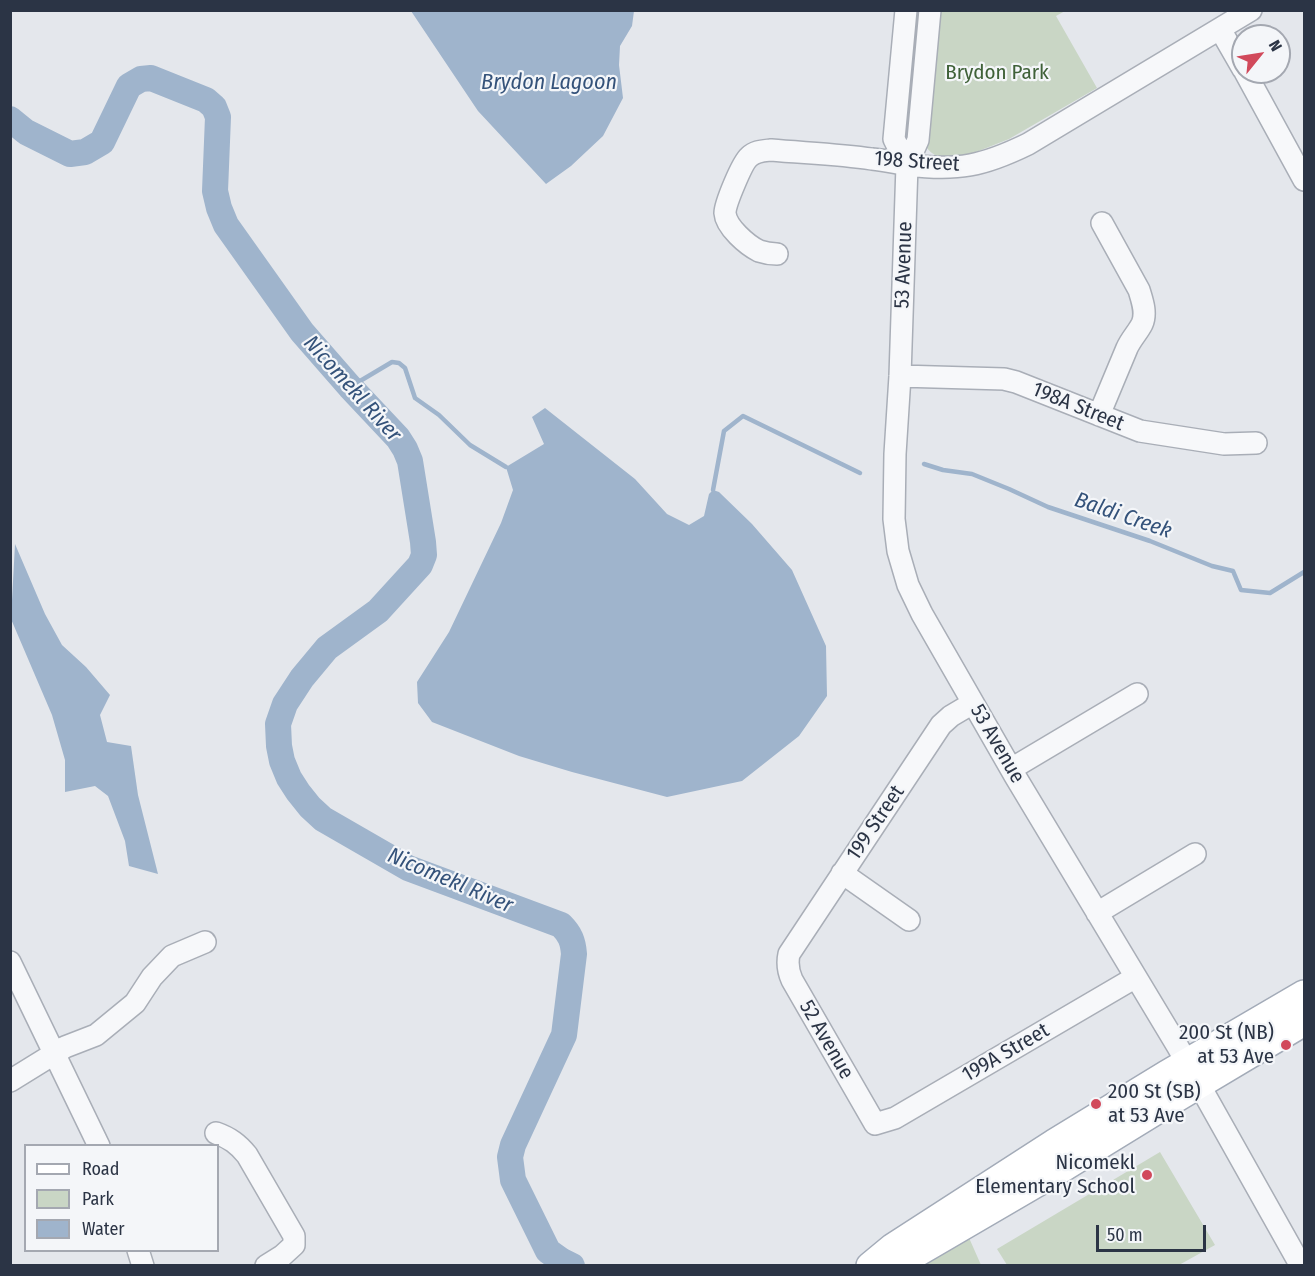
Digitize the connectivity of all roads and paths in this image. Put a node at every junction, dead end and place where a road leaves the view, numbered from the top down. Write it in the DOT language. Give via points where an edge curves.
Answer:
graph roads {
  1 [pos="906,10"];
  2 [pos="930,10"];
  3 [pos="1251,10"];
  4 [pos="1220,29"];
  5 [pos="1231,48"];
  6 [pos="1251,84"];
  7 [pos="907,165"];
  8 [pos="1305,180"];
  9 [pos="1102,223"];
  10 [pos="777,254"];
  11 [pos="900,376"];
  12 [pos="1099,415"];
  13 [pos="1256,443"];
  14 [pos="1137,694"];
  15 [pos="973,702"];
  16 [pos="1011,769"];
  17 [pos="1196,854"];
  18 [pos="842,873"];
  19 [pos="1097,913"];
  20 [pos="909,920"];
  21 [pos="206,942"];
  22 [pos="789,954"];
  23 [pos="10,962"];
  24 [pos="1136,977"];
  25 [pos="1305,994"];
  26 [pos="1305,1022"];
  27 [pos="54,1053"];
  28 [pos="1192,1074"];
  29 [pos="10,1081"];
  30 [pos="875,1124"];
  31 [pos="216,1133"];
  32 [pos="98,1144"];
  33 [pos="266,1266"];
  34 [pos="870,1266"];
  35 [pos="895,1266"];
  36 [pos="1301,1266"];
  1 -- 7 [label="street, 53 Avenue" via="894,139"];
  2 -- 7 [label="street, 53 Avenue" via="918,140"];
  3 -- 4 [label="street, 198 Street"];
  4 -- 5 [label="street"];
  4 -- 7 [label="street, 198 Street" via="1002,156 961,168"];
  6 -- 8 [label="street"];
  7 -- 10 [label="street, 198 Street" via="771,150 749,157 726,206 727,221 752,247"];
  7 -- 11 [label="street, 53 Avenue"];
  9 -- 12 [label="street" via="1139,290 1144,313 1143,323 1126,348"];
  11 -- 12 [label="street, 198A Street" via="1004,379"];
  11 -- 15 [label="street, 53 Avenue" via="894,484 898,551 915,600"];
  12 -- 13 [label="street, 198A Street" via="1152,434 1224,444"];
  14 -- 16 [label="street"];
  15 -- 16 [label="street, 53 Avenue"];
  15 -- 18 [label="street, 199 Street" via="941,725"];
  16 -- 19 [label="street, 53 Avenue"];
  17 -- 19 [label="street"];
  18 -- 20 [label="street"];
  18 -- 22 [label="street, 199 Street"];
  19 -- 24 [label="street, 53 Avenue"];
  21 -- 27 [label="street" via="172,956 135,1003 96,1035"];
  22 -- 30 [label="street, 52 Avenue" via="792,980"];
  23 -- 27 [label="street"];
  24 -- 28 [label="street, 53 Avenue"];
  24 -- 30 [label="street, 199A Street" via="895,1118"];
  25 -- 28 [label="main road"];
  26 -- 28 [label="main road"];
  27 -- 29 [label="street"];
  27 -- 32 [label="street"];
  28 -- 34 [label="main road" via="1054,1143 893,1247"];
  28 -- 35 [label="main road" via="1066,1166"];
  28 -- 36 [label="street, 53 Avenue"];
  31 -- 33 [label="street" via="233,1140 247,1155 294,1236 294,1245"];
}
